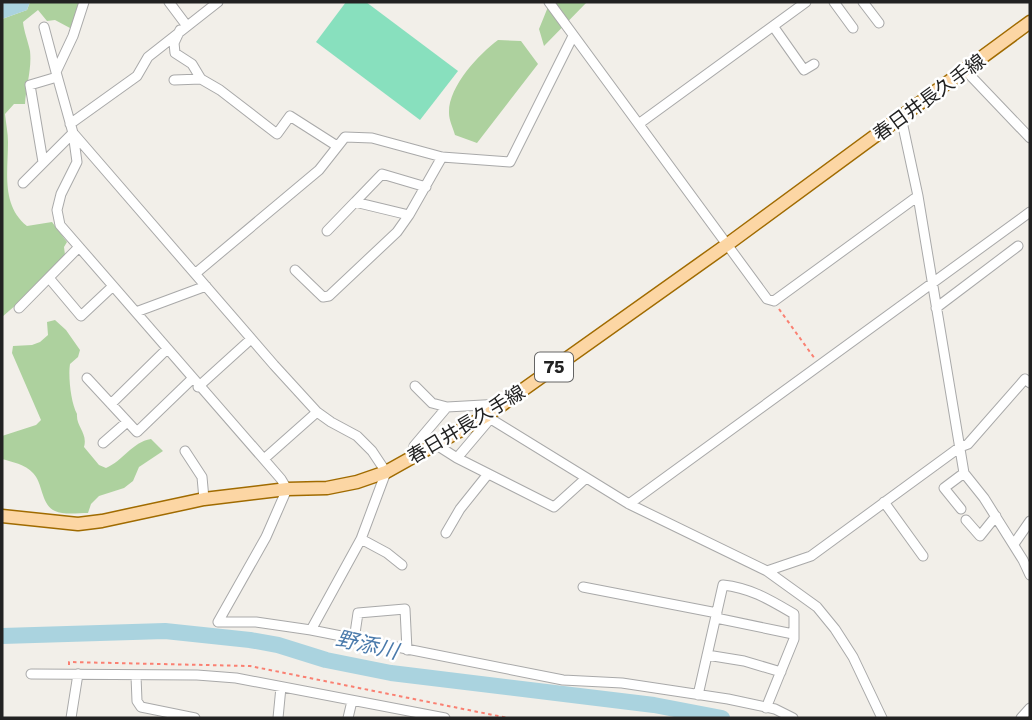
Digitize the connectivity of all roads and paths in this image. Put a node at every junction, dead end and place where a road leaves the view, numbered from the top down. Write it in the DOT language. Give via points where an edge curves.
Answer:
graph roads {
  1 [pos="84,2"];
  2 [pos="169,2"];
  3 [pos="218,2"];
  4 [pos="549,2"];
  5 [pos="806,2"];
  6 [pos="834,2"];
  7 [pos="863,2"];
  8 [pos="1030,22"];
  9 [pos="878,23"];
  10 [pos="773,26"];
  11 [pos="44,27"];
  12 [pos="184,28"];
  13 [pos="853,28"];
  14 [pos="573,36"];
  15 [pos="814,64"];
  16 [pos="966,71"];
  17 [pos="56,74"];
  18 [pos="201,79"];
  19 [pos="174,80"];
  20 [pos="901,117"];
  21 [pos="640,123"];
  22 [pos="72,129"];
  23 [pos="1030,138"];
  24 [pos="337,146"];
  25 [pos="442,157"];
  26 [pos="43,162"];
  27 [pos="23,183"];
  28 [pos="426,187"];
  29 [pos="918,196"];
  30 [pos="355,202"];
  31 [pos="1030,212"];
  32 [pos="410,215"];
  33 [pos="327,231"];
  34 [pos="727,244"];
  35 [pos="1018,246"];
  36 [pos="79,247"];
  37 [pos="295,270"];
  38 [pos="196,274"];
  39 [pos="49,278"];
  40 [pos="932,284"];
  41 [pos="113,286"];
  42 [pos="206,286"];
  43 [pos="774,301"];
  44 [pos="936,308"];
  45 [pos="19,309"];
  46 [pos="136,312"];
  47 [pos="251,339"];
  48 [pos="167,349"];
  49 [pos="819,365"];
  50 [pos="87,378"];
  51 [pos="195,383"];
  52 [pos="1030,383"];
  53 [pos="415,386"];
  54 [pos="111,404"];
  55 [pos="502,404"];
  56 [pos="447,407"];
  57 [pos="317,412"];
  58 [pos="488,417"];
  59 [pos="127,422"];
  60 [pos="103,443"];
  61 [pos="435,444"];
  62 [pos="960,447"];
  63 [pos="185,451"];
  64 [pos="417,454"];
  65 [pos="457,458"];
  66 [pos="264,459"];
  67 [pos="386,472"];
  68 [pos="964,473"];
  69 [pos="488,474"];
  70 [pos="585,479"];
  71 [pos="286,489"];
  72 [pos="204,499"];
  73 [pos="884,502"];
  74 [pos="629,505"];
  75 [pos="961,509"];
  76 [pos="2,516"];
  77 [pos="996,516"];
  78 [pos="966,520"];
  79 [pos="1030,521"];
  80 [pos="446,533"];
  81 [pos="360,539"];
  82 [pos="1014,544"];
  83 [pos="923,556"];
  84 [pos="402,565"];
  85 [pos="767,571"];
  86 [pos="1030,575"];
  87 [pos="583,587"];
  88 [pos="717,616"];
  89 [pos="312,630"];
  90 [pos="793,634"];
  91 [pos="354,640"];
  92 [pos="407,650"];
  93 [pos="707,655"];
  94 [pos="781,672"];
  95 [pos="31,674"];
  96 [pos="78,674"];
  97 [pos="136,676"];
  98 [pos="281,687"];
  99 [pos="698,695"];
  100 [pos="352,701"];
  101 [pos="766,708"];
  102 [pos="1030,708"];
  103 [pos="426,716"];
  104 [pos="71,718"];
  105 [pos="195,718"];
  106 [pos="278,718"];
  107 [pos="348,718"];
  108 [pos="445,718"];
  109 [pos="793,718"];
  110 [pos="882,718"];
  111 [pos="1021,718"];
  1 -- 17 [label="street"];
  2 -- 12 [label="street"];
  3 -- 12 [label="street"];
  4 -- 14 [label="street"];
  5 -- 10 [label="street"];
  6 -- 13 [label="street"];
  7 -- 9 [label="street"];
  8 -- 16 [label="main road, 春日井長久手線 / 75"];
  10 -- 15 [label="street" via="804,70"];
  10 -- 21 [label="street"];
  11 -- 17 [label="street"];
  12 -- 18 [label="street" via="174,43 175,53 192,64"];
  12 -- 22 [label="street" via="148,57 137,76"];
  14 -- 21 [label="street"];
  14 -- 25 [label="street" via="510,162"];
  16 -- 20 [label="main road, 春日井長久手線 / 75"];
  16 -- 23 [label="street"];
  17 -- 22 [label="street"];
  17 -- 26 [label="street" via="30,85"];
  18 -- 19 [label="street"];
  18 -- 24 [label="street" via="277,134 290,116"];
  20 -- 29 [label="street"];
  20 -- 34 [label="main road, 春日井長久手線 / 75"];
  21 -- 34 [label="street"];
  22 -- 26 [label="street"];
  22 -- 36 [label="street" via="77,162 57,210 60,225"];
  22 -- 38 [label="street"];
  24 -- 25 [label="street" via="345,137 372,138"];
  24 -- 38 [label="street" via="319,170"];
  25 -- 28 [label="street"];
  26 -- 27 [label="street"];
  28 -- 30 [label="street" via="382,174"];
  28 -- 32 [label="street"];
  29 -- 40 [label="street"];
  29 -- 43 [label="street"];
  30 -- 32 [label="street"];
  30 -- 33 [label="street"];
  31 -- 40 [label="street"];
  32 -- 37 [label="street" via="329,296 323,297"];
  34 -- 43 [label="street" via="767,299"];
  34 -- 55 [label="main road, 春日井長久手線 / 75"];
  35 -- 44 [label="street"];
  36 -- 39 [label="street"];
  36 -- 41 [label="street"];
  38 -- 42 [label="street"];
  39 -- 41 [label="street" via="81,316"];
  39 -- 45 [label="street"];
  40 -- 44 [label="street"];
  40 -- 49 [label="street"];
  41 -- 46 [label="street"];
  42 -- 46 [label="street"];
  42 -- 47 [label="street"];
  43 -- 49 [label="path"];
  44 -- 62 [label="street"];
  46 -- 48 [label="street"];
  47 -- 51 [label="street"];
  47 -- 57 [label="street"];
  48 -- 51 [label="street"];
  48 -- 54 [label="street"];
  49 -- 74 [label="street"];
  50 -- 54 [label="street"];
  51 -- 59 [label="street" via="137,432"];
  51 -- 66 [label="street"];
  52 -- 62 [label="street" via="1025,379 968,444"];
  53 -- 56 [label="street" via="432,403"];
  54 -- 59 [label="street"];
  55 -- 56 [label="street"];
  55 -- 58 [label="main road, 春日井長久手線 / 75"];
  56 -- 64 [label="street" via="414,446"];
  57 -- 66 [label="street"];
  57 -- 67 [label="street" via="357,436"];
  58 -- 61 [label="main road, 春日井長久手線 / 75"];
  58 -- 65 [label="street"];
  58 -- 70 [label="street"];
  59 -- 60 [label="street"];
  61 -- 64 [label="main road, 春日井長久手線 / 75"];
  61 -- 65 [label="street"];
  62 -- 68 [label="street"];
  62 -- 73 [label="street"];
  63 -- 72 [label="street" via="202,477"];
  64 -- 67 [label="main road, 春日井長久手線 / 75"];
  65 -- 69 [label="street"];
  66 -- 71 [label="street"];
  67 -- 71 [label="main road, 春日井長久手線 / 75" via="327,488"];
  67 -- 81 [label="street"];
  68 -- 75 [label="street" via="944,488"];
  68 -- 77 [label="street"];
  69 -- 70 [label="street" via="554,507"];
  69 -- 80 [label="street"];
  70 -- 74 [label="street"];
  71 -- 72 [label="main road, 春日井長久手線 / 75"];
  71 -- 89 [label="street" via="267,537 218,622"];
  72 -- 76 [label="main road, 春日井長久手線 / 75" via="78,524"];
  73 -- 83 [label="street"];
  73 -- 85 [label="street" via="811,556"];
  74 -- 85 [label="street"];
  77 -- 78 [label="street" via="980,536"];
  77 -- 82 [label="street"];
  79 -- 82 [label="street"];
  81 -- 84 [label="street"];
  81 -- 89 [label="street"];
  82 -- 86 [label="street"];
  85 -- 110 [label="street" via="817,607 835,629 864,676"];
  87 -- 88 [label="street"];
  88 -- 90 [label="street"];
  88 -- 90 [label="street" via="723,585 738,587 759,593 794,614"];
  88 -- 93 [label="street"];
  89 -- 91 [label="street"];
  90 -- 94 [label="street"];
  91 -- 92 [label="street"];
  91 -- 92 [label="street" via="358,613 405,609"];
  92 -- 99 [label="street" via="563,680 622,683"];
  93 -- 94 [label="street"];
  93 -- 99 [label="street"];
  94 -- 101 [label="street"];
  95 -- 96 [label="street"];
  96 -- 97 [label="street"];
  96 -- 104 [label="street"];
  97 -- 98 [label="street" via="197,675"];
  97 -- 105 [label="street" via="141,707"];
  98 -- 100 [label="street"];
  98 -- 106 [label="street"];
  99 -- 101 [label="street"];
  100 -- 103 [label="street"];
  100 -- 107 [label="street"];
  101 -- 109 [label="street"];
  102 -- 111 [label="street"];
  103 -- 108 [label="street"];
}
